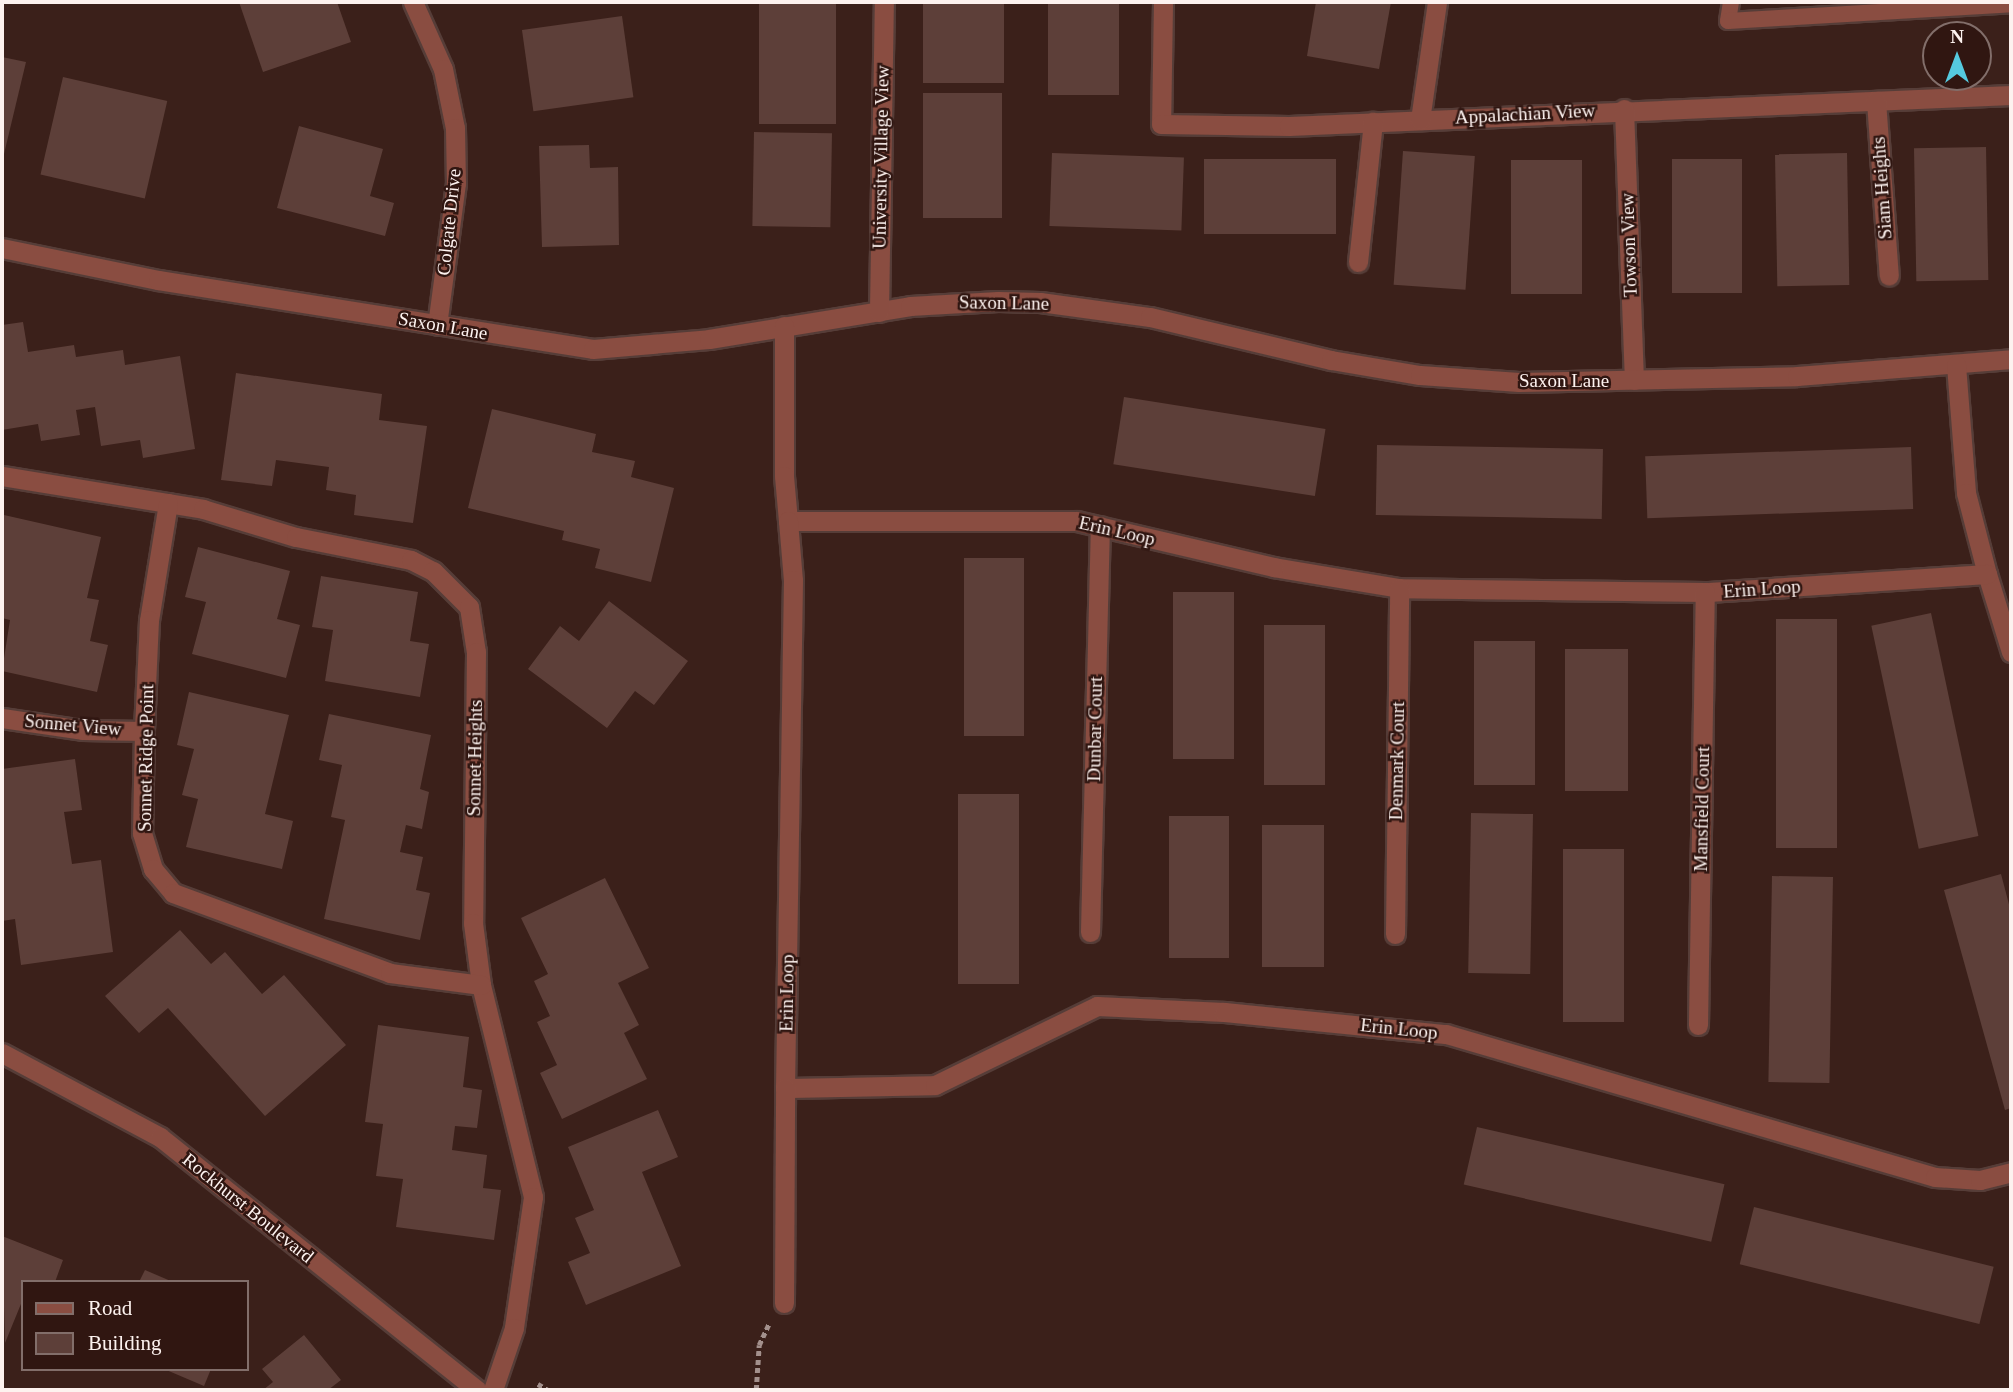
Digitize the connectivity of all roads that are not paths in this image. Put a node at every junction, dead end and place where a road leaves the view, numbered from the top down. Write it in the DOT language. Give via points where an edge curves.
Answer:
graph roads {
  1 [pos="413,2"];
  2 [pos="884,2"];
  3 [pos="1163,2"];
  4 [pos="1437,2"];
  5 [pos="1731,2"];
  6 [pos="2011,4"];
  7 [pos="1852,8"];
  8 [pos="2011,95"];
  9 [pos="1876,101"];
  10 [pos="1624,109"];
  11 [pos="1420,120"];
  12 [pos="1373,122"];
  13 [pos="2,248"];
  14 [pos="1358,262"];
  15 [pos="1889,276"];
  16 [pos="879,312"];
  17 [pos="436,325"];
  18 [pos="784,326"];
  19 [pos="2011,359"];
  20 [pos="1956,365"];
  21 [pos="1634,380"];
  22 [pos="2,476"];
  23 [pos="168,503"];
  24 [pos="788,521"];
  25 [pos="1100,526"];
  26 [pos="1987,574"];
  27 [pos="1399,588"];
  28 [pos="1705,592"];
  29 [pos="2011,652"];
  30 [pos="2,718"];
  31 [pos="144,731"];
  32 [pos="1090,932"];
  33 [pos="1395,934"];
  34 [pos="481,985"];
  35 [pos="1698,1025"];
  36 [pos="2,1053"];
  37 [pos="785,1088"];
  38 [pos="2011,1172"];
  39 [pos="784,1303"];
  40 [pos="477,1390"];
  41 [pos="493,1390"];
  1 -- 17 [label="street, Colgate Drive" via="443,69 455,128 456,183"];
  2 -- 16 [label="street, University Village View"];
  3 -- 12 [label="street, Appalachian View" via="1161,124"];
  4 -- 11 [label="street"];
  5 -- 7 [label="lane" via="1728,21"];
  6 -- 7 [label="lane"];
  8 -- 9 [label="street, Appalachian View"];
  9 -- 10 [label="street, Appalachian View"];
  9 -- 15 [label="street, Siam Heights"];
  10 -- 11 [label="street, Appalachian View"];
  10 -- 21 [label="street, Towson View"];
  11 -- 12 [label="street, Appalachian View"];
  12 -- 14 [label="street"];
  13 -- 17 [label="street, Saxon Lane" via="158,280"];
  16 -- 18 [label="street, Saxon Lane"];
  16 -- 21 [label="street, Saxon Lane" via="954,302 1040,302 1150,317 1331,360 1420,375 1519,382"];
  17 -- 18 [label="street, Saxon Lane" via="593,349 709,340"];
  18 -- 24 [label="street, Erin Loop"];
  19 -- 20 [label="street, Saxon Lane"];
  20 -- 21 [label="street, Saxon Lane" via="1797,376"];
  20 -- 26 [label="street" via="1966,493"];
  22 -- 23 [label="street, Sonnet Heights"];
  23 -- 31 [label="street, Sonnet Ridge Point" via="149,620"];
  23 -- 34 [label="street, Sonnet Heights" via="411,561 433,571 468,607 476,652 473,923"];
  24 -- 25 [label="street, Erin Loop" via="1063,520"];
  24 -- 37 [label="street, Erin Loop" via="793,580"];
  25 -- 27 [label="street, Erin Loop" via="1275,567"];
  25 -- 32 [label="street, Dunbar Court"];
  26 -- 28 [label="street, Erin Loop"];
  26 -- 29 [label="street"];
  27 -- 28 [label="street, Erin Loop"];
  27 -- 33 [label="street, Denmark Court"];
  28 -- 35 [label="street, Mansfield Court"];
  30 -- 31 [label="street, Sonnet View" via="82,730"];
  31 -- 34 [label="street, Sonnet Ridge Point" via="142,833 153,869 173,892 390,973"];
  34 -- 41 [label="street, Sonnet Heights" via="533,1197 514,1328"];
  36 -- 40 [label="street, Rockhurst Boulevard" via="160,1137"];
  37 -- 38 [label="street, Erin Loop" via="935,1085 1097,1006 1224,1012 1446,1034 1935,1177 1980,1180"];
  37 -- 39 [label="street, Erin Loop"];
}
